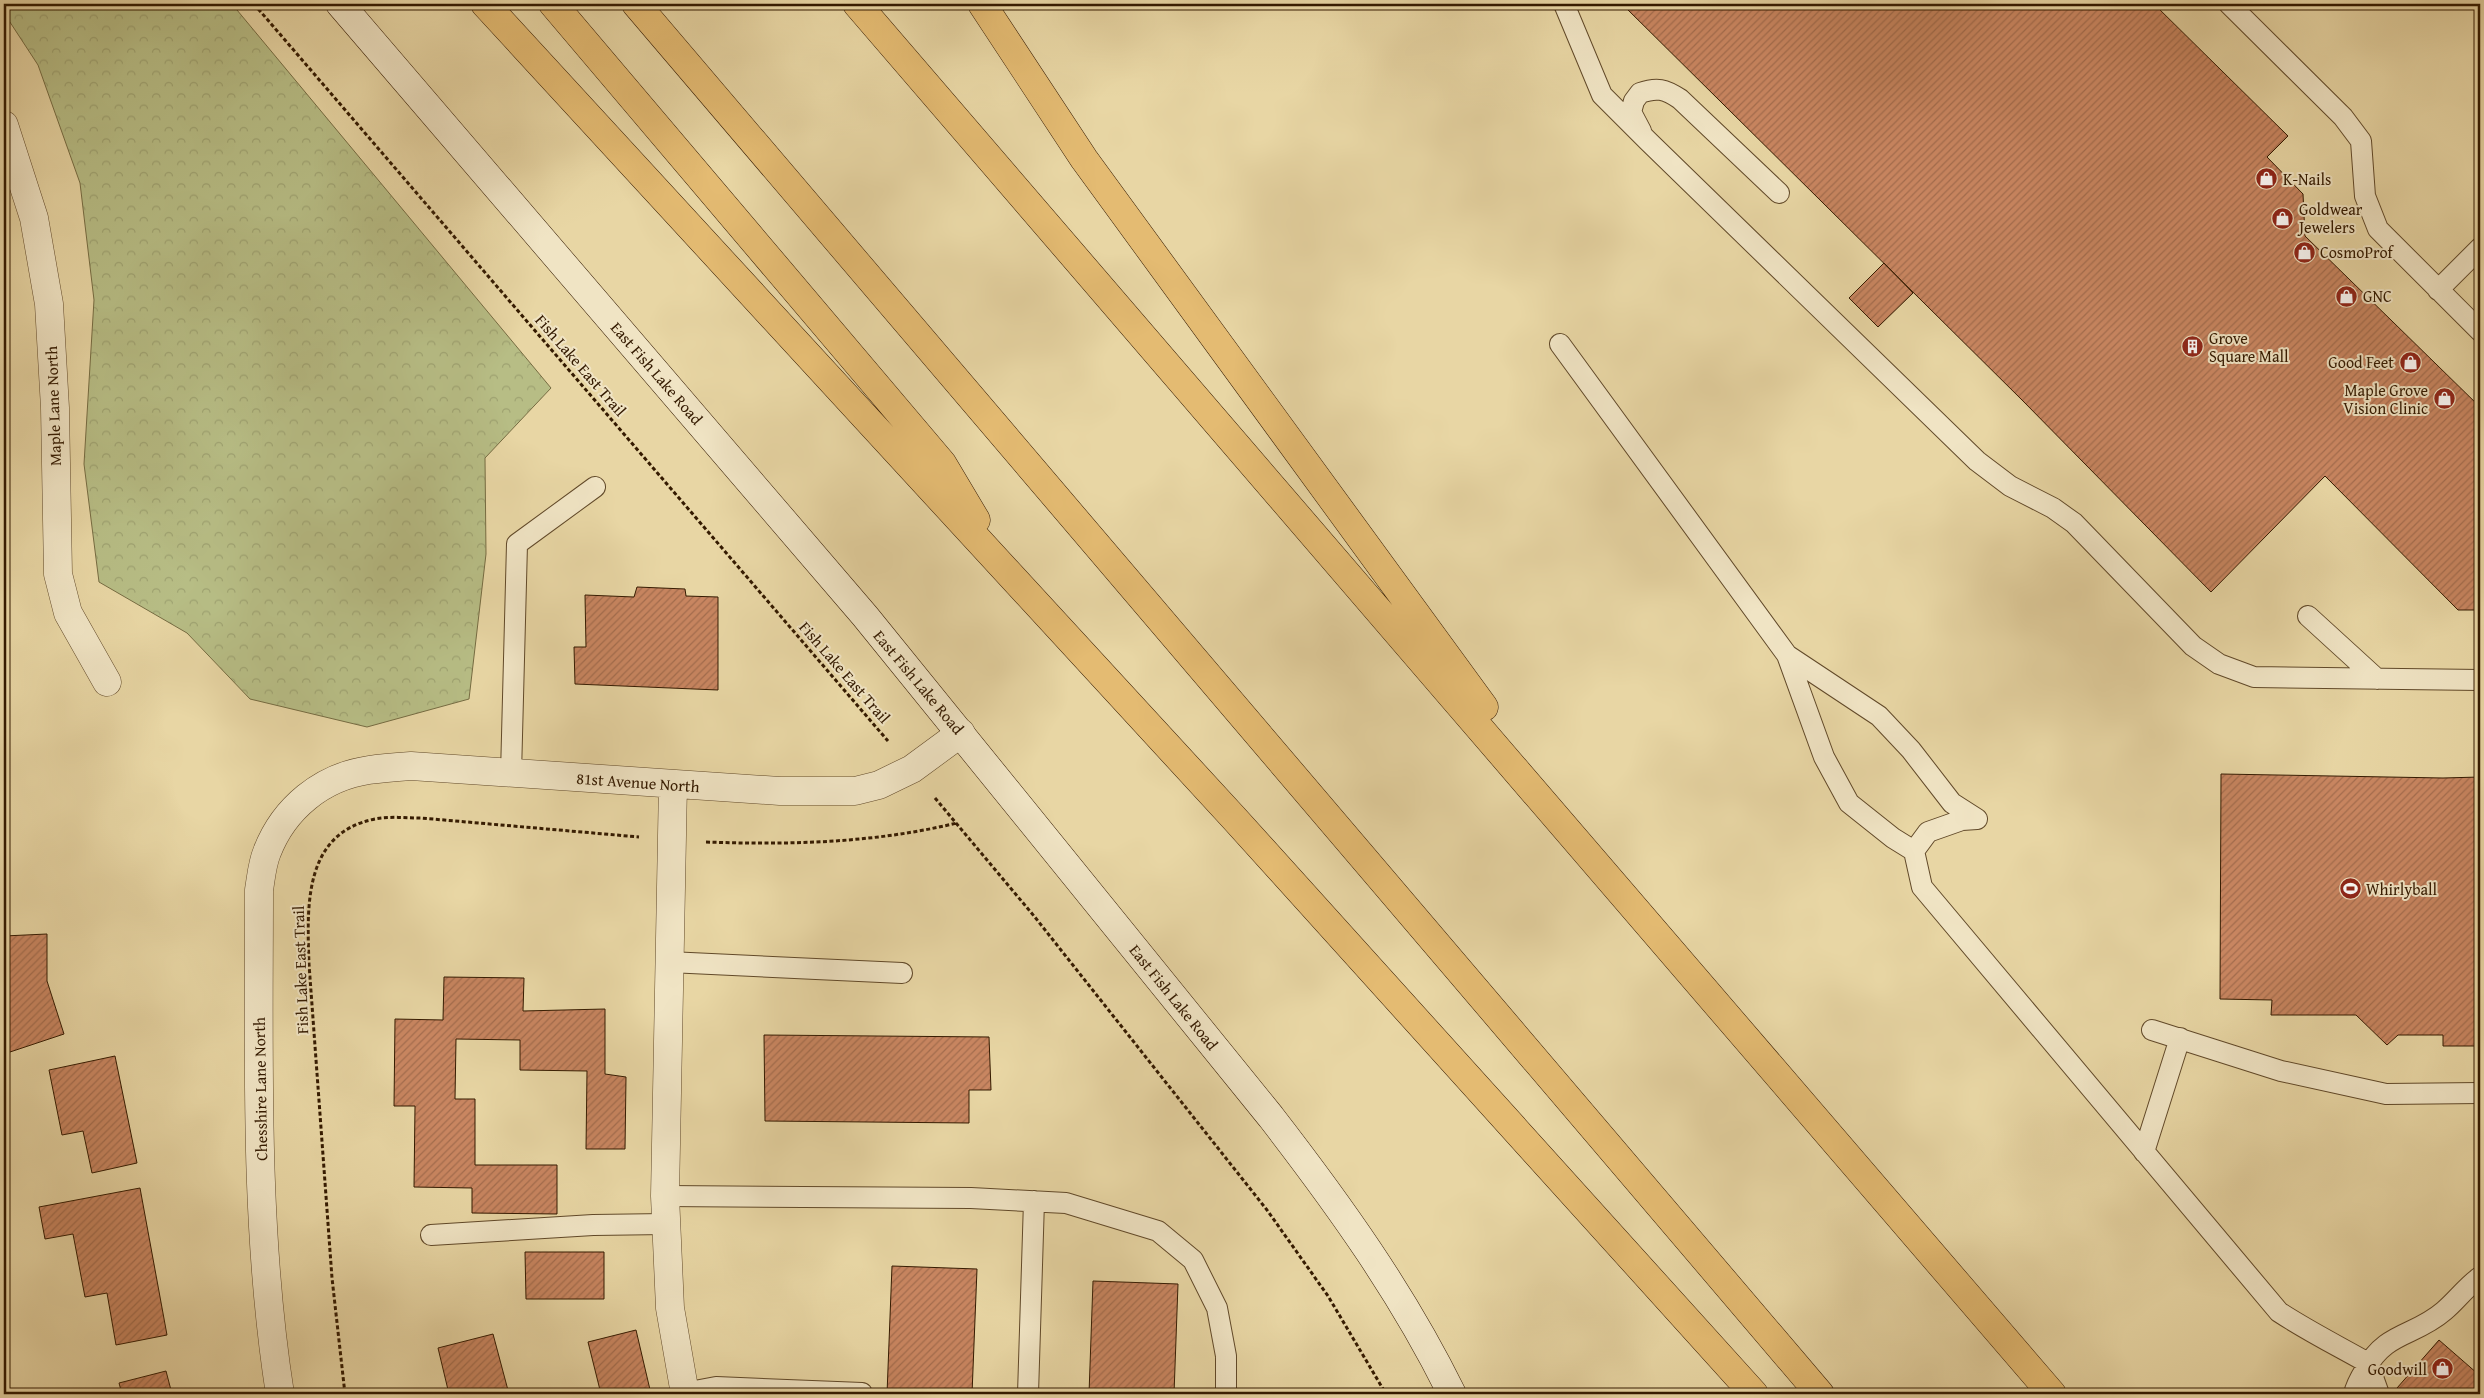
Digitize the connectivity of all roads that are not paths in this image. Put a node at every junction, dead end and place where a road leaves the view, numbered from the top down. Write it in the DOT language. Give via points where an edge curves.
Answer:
graph roads {
  1 [pos="340,4"];
  2 [pos="485,4"];
  3 [pos="553,4"];
  4 [pos="636,4"];
  5 [pos="857,4"];
  6 [pos="982,4"];
  7 [pos="1564,4"];
  8 [pos="2229,4"];
  9 [pos="4,125"];
  10 [pos="1648,141"];
  11 [pos="1779,193"];
  12 [pos="2480,248"];
  13 [pos="2438,290"];
  14 [pos="2480,331"];
  15 [pos="1560,344"];
  16 [pos="595,487"];
  17 [pos="1003,567"];
  18 [pos="2308,616"];
  19 [pos="1787,655"];
  20 [pos="2377,678"];
  21 [pos="2480,680"];
  22 [pos="107,682"];
  23 [pos="961,733"];
  24 [pos="511,774"];
  25 [pos="673,784"];
  26 [pos="305,796"];
  27 [pos="1914,851"];
  28 [pos="1595,860"];
  29 [pos="669,962"];
  30 [pos="902,973"];
  31 [pos="2152,1030"];
  32 [pos="2180,1038"];
  33 [pos="2480,1093"];
  34 [pos="2144,1152"];
  35 [pos="665,1196"];
  36 [pos="1034,1201"];
  37 [pos="666,1224"];
  38 [pos="430,1235"];
  39 [pos="2480,1277"];
  40 [pos="2368,1363"];
  41 [pos="862,1393"];
  42 [pos="280,1394"];
  43 [pos="684,1394"];
  44 [pos="1028,1394"];
  45 [pos="1226,1394"];
  46 [pos="1452,1394"];
  47 [pos="1754,1394"];
  48 [pos="1820,1394"];
  49 [pos="2052,1394"];
  50 [pos="2354,1394"];
  51 [pos="2379,1394"];
  1 -- 23 [label="street, East Fish Lake Road"];
  2 -- 17 [label="highway"];
  3 -- 17 [label="highway" via="942,463"];
  4 -- 48 [label="highway"];
  5 -- 28 [label="highway"];
  6 -- 28 [label="highway" via="1084,159"];
  7 -- 10 [label="lane" via="1602,95"];
  8 -- 13 [label="lane" via="2342,117 2361,141 2365,196 2378,229"];
  9 -- 22 [label="street, Maple Lane North" via="34,218 49,304 55,408 58,574 68,613"];
  10 -- 11 [label="lane" via="1632,112 1634,101 1640,93 1660,88 1680,99"];
  10 -- 20 [label="lane" via="1977,461 2010,486 2074,523 2193,646 2219,664 2254,677"];
  12 -- 13 [label="lane"];
  13 -- 14 [label="lane"];
  15 -- 19 [label="lane"];
  16 -- 24 [label="lane" via="517,544"];
  17 -- 47 [label="highway" via="1240,824"];
  18 -- 20 [label="lane"];
  19 -- 27 [label="lane" via="1824,757 1849,803"];
  19 -- 27 [label="lane" via="1879,716 1911,750 1952,803 1977,819 1962,820 1928,832"];
  20 -- 21 [label="lane"];
  23 -- 25 [label="street, 81st Avenue North" via="912,769 879,785 855,791 780,791"];
  23 -- 46 [label="street, East Fish Lake Road" via="1326,1189 1400,1298"];
  24 -- 25 [label="street, 81st Avenue North"];
  24 -- 26 [label="street, 81st Avenue North" via="411,766 367,770 333,781"];
  25 -- 29 [label="street"];
  26 -- 42 [label="street, Chesshire Lane North" via="283,821 266,853 259,890 261,1160 267,1275"];
  27 -- 34 [label="lane" via="1922,887"];
  28 -- 49 [label="highway"];
  29 -- 30 [label="lane"];
  29 -- 35 [label="street"];
  31 -- 32 [label="lane"];
  32 -- 33 [label="lane" via="2281,1071 2386,1094"];
  32 -- 34 [label="lane"];
  34 -- 40 [label="lane" via="2279,1312 2310,1333"];
  35 -- 36 [label="lane"];
  35 -- 37 [label="street"];
  36 -- 44 [label="lane"];
  36 -- 45 [label="lane" via="1066,1203 1158,1231 1193,1260 1217,1308 1226,1356"];
  37 -- 38 [label="lane"];
  37 -- 43 [label="street" via="670,1308"];
  39 -- 40 [label="lane" via="2444,1311 2427,1323 2392,1339 2377,1350"];
  40 -- 50 [label="lane"];
  40 -- 51 [label="lane"];
  41 -- 43 [label="lane" via="716,1387"];
}
